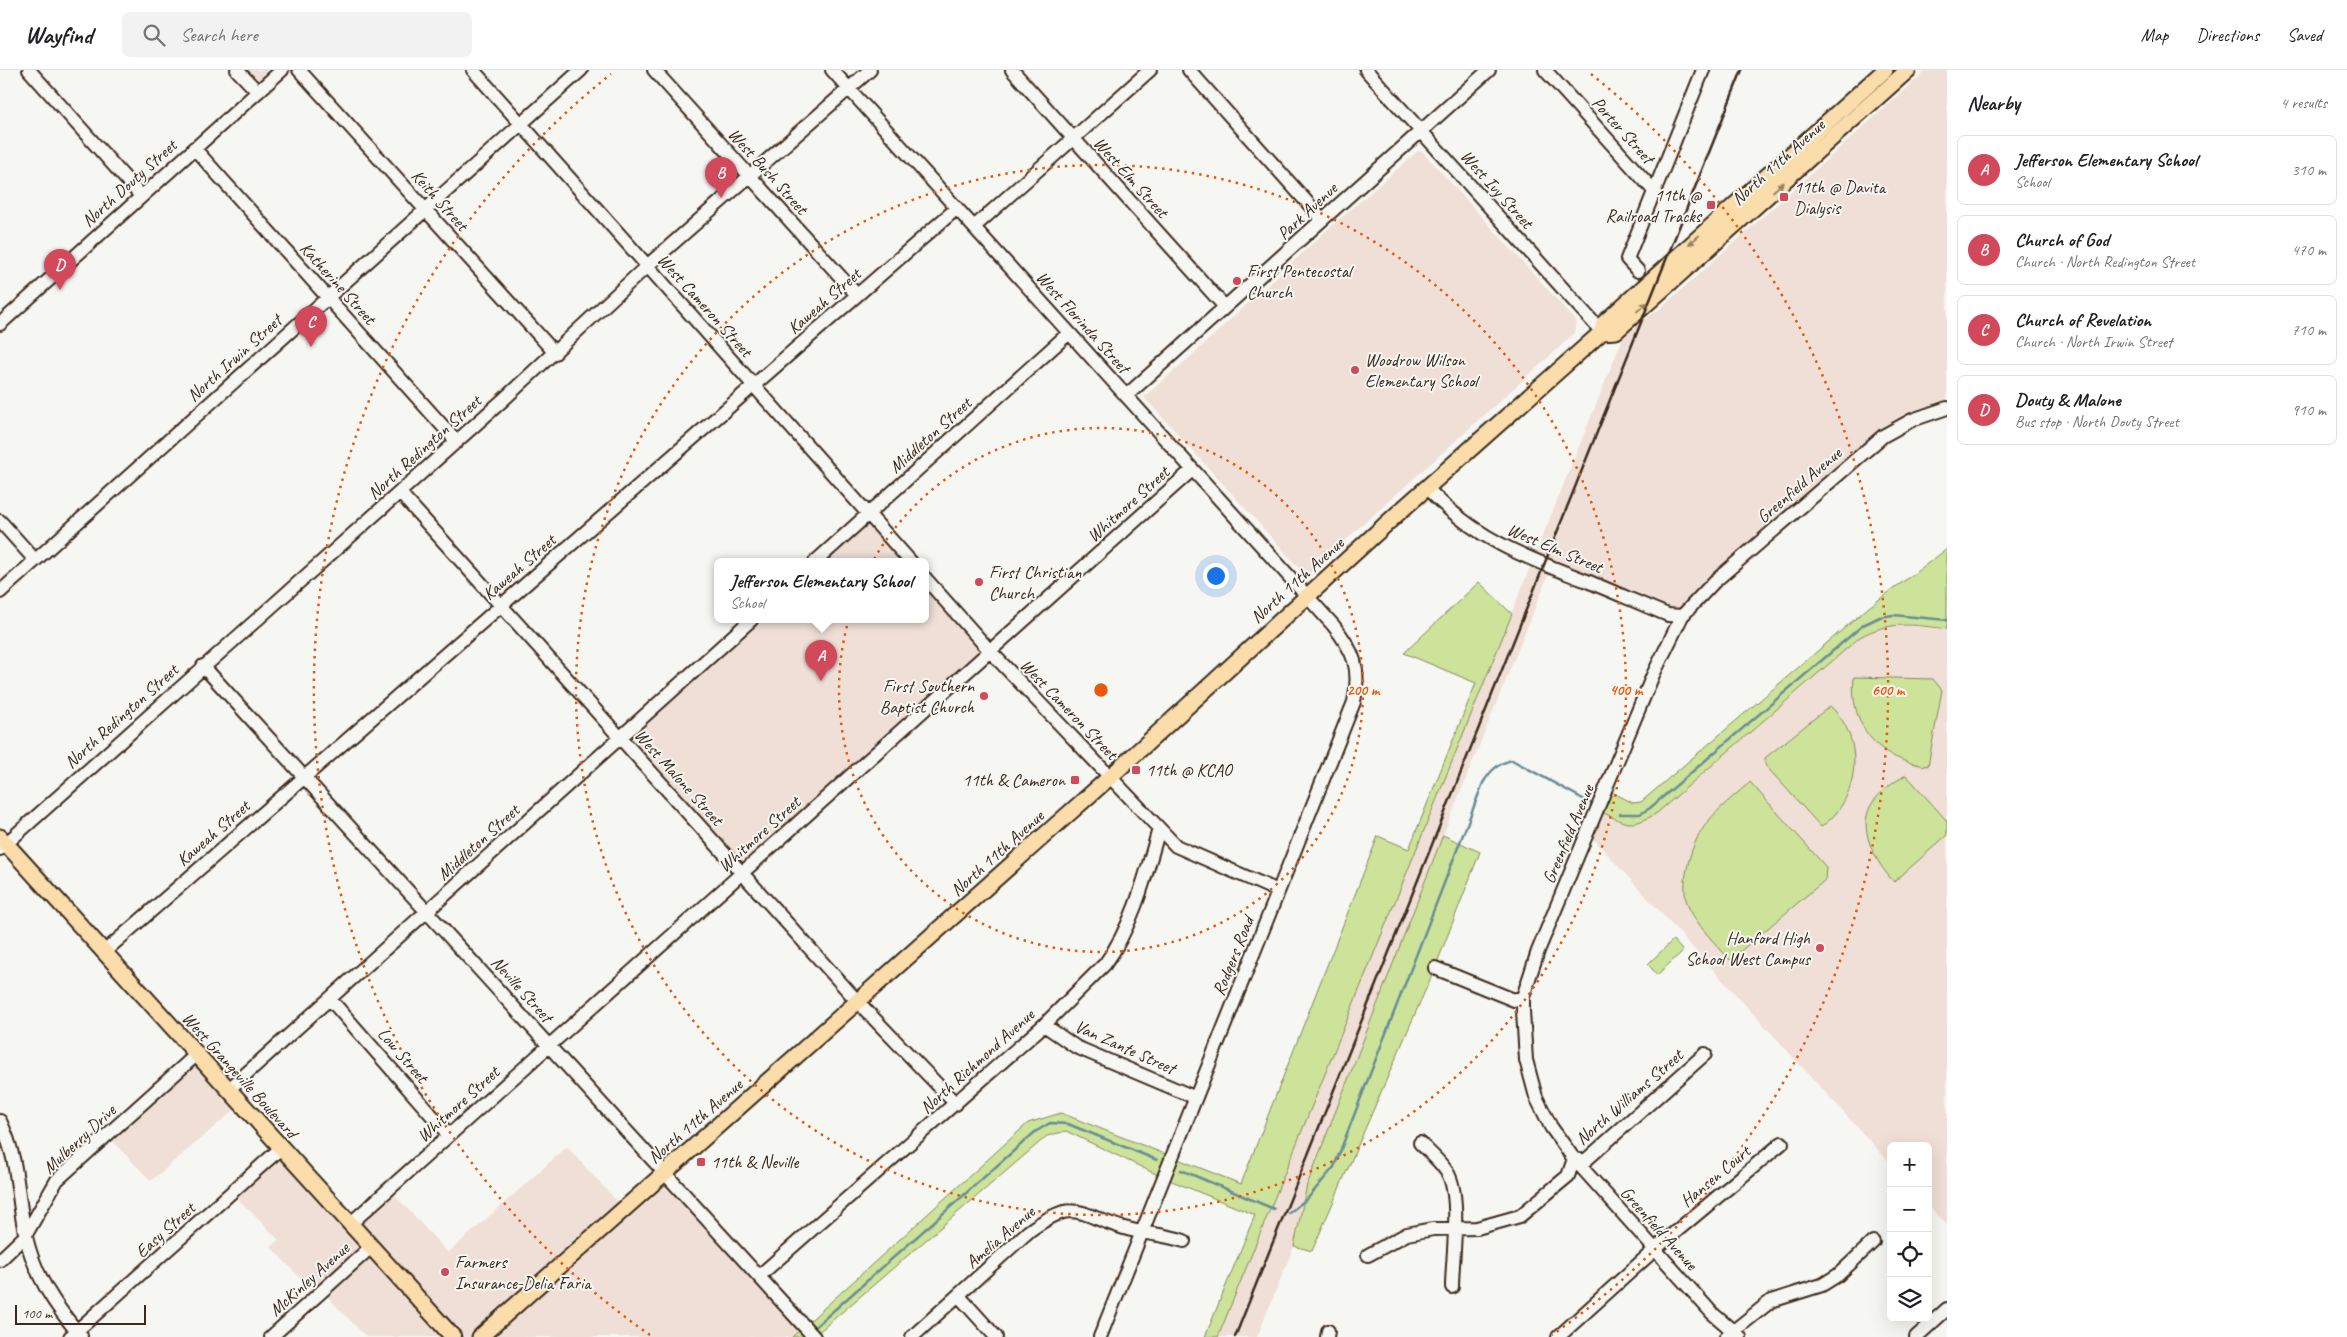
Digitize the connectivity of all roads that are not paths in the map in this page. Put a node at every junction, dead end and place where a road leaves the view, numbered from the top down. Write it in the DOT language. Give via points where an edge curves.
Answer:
graph roads {
  1 [pos="29,70"];
  2 [pos="237,70"];
  3 [pos="282,70"];
  4 [pos="299,70"];
  5 [pos="473,70"];
  6 [pos="581,70"];
  7 [pos="654,70"];
  8 [pos="832,70"];
  9 [pos="870,70"];
  10 [pos="1012,70"];
  11 [pos="1150,70"];
  12 [pos="1189,70"];
  13 [pos="1366,70"];
  14 [pos="1489,70"];
  15 [pos="1545,70"];
  16 [pos="1703,70"];
  17 [pos="1885,70"];
  18 [pos="1902,71"];
  19 [pos="849,89"];
  20 [pos="258,92"];
  21 [pos="521,124"];
  22 [pos="1421,131"];
  23 [pos="1073,138"];
  24 [pos="194,148"];
  25 [pos="750,176"];
  26 [pos="1654,192"];
  27 [pos="141,196"];
  28 [pos="957,208"];
  29 [pos="426,210"];
  30 [pos="1322,219"];
  31 [pos="974,227"];
  32 [pos="647,266"];
  33 [pos="1638,271"];
  34 [pos="857,295"];
  35 [pos="328,297"];
  36 [pos="1225,307"];
  37 [pos="0,324"];
  38 [pos="1602,332"];
  39 [pos="1069,333"];
  40 [pos="555,353"];
  41 [pos="754,386"];
  42 [pos="1126,396"];
  43 [pos="1947,408"];
  44 [pos="457,442"];
  45 [pos="1192,470"];
  46 [pos="1427,488"];
  47 [pos="400,493"];
  48 [pos="868,514"];
  49 [pos="0,521"];
  50 [pos="819,558"];
  51 [pos="907,558"];
  52 [pos="35,560"];
  53 [pos="929,582"];
  54 [pos="0,592"];
  55 [pos="1307,597"];
  56 [pos="501,605"];
  57 [pos="1682,616"];
  58 [pos="748,623"];
  59 [pos="990,651"];
  60 [pos="203,666"];
  61 [pos="620,738"];
  62 [pos="304,777"];
  63 [pos="1110,777"];
  64 [pos="1160,829"];
  65 [pos="2,843"];
  66 [pos="742,873"];
  67 [pos="1278,891"];
  68 [pos="427,911"];
  69 [pos="104,952"];
  70 [pos="1435,968"];
  71 [pos="1523,997"];
  72 [pos="330,999"];
  73 [pos="858,1002"];
  74 [pos="1044,1025"];
  75 [pos="549,1046"];
  76 [pos="1705,1054"];
  77 [pos="196,1055"];
  78 [pos="228,1090"];
  79 [pos="1194,1097"];
  80 [pos="956,1104"];
  81 [pos="0,1121"];
  82 [pos="449,1135"];
  83 [pos="4,1143"];
  84 [pos="1420,1143"];
  85 [pos="1782,1143"];
  86 [pos="281,1148"];
  87 [pos="1574,1159"];
  88 [pos="665,1173"];
  89 [pos="350,1224"];
  90 [pos="1456,1230"];
  91 [pos="1141,1231"];
  92 [pos="25,1236"];
  93 [pos="1184,1241"];
  94 [pos="1873,1242"];
  95 [pos="371,1247"];
  96 [pos="1655,1250"];
  97 [pos="1368,1255"];
  98 [pos="0,1260"];
  99 [pos="759,1276"];
  100 [pos="1452,1287"];
  101 [pos="959,1296"];
  102 [pos="1947,1309"];
  103 [pos="77,1335"];
  104 [pos="1733,1335"];
  105 [pos="271,1337"];
  106 [pos="454,1337"];
  107 [pos="480,1337"];
  108 [pos="814,1337"];
  109 [pos="912,1337"];
  110 [pos="996,1337"];
  111 [pos="1100,1337"];
  112 [pos="1558,1337"];
  113 [pos="1916,1337"];
  1 -- 27 [label="street"];
  2 -- 20 [label="street"];
  3 -- 20 [label="street, North Douty Street"];
  4 -- 29 [label="street, Keith Street"];
  5 -- 21 [label="street, West Cameron Street"];
  6 -- 21 [label="street, North Irwin Street"];
  7 -- 25 [label="street, West Bush Street"];
  8 -- 19 [label="street, West Florinda Street"];
  9 -- 19 [label="street, North Redington Street"];
  10 -- 23 [label="street, West Elm Street"];
  11 -- 23 [label="street"];
  12 -- 30 [label="street"];
  13 -- 22 [label="street, West Ivy Street"];
  14 -- 22 [label="street, Park Avenue"];
  15 -- 26 [label="street, Porter Street"];
  16 -- 26 [label="street"];
  17 -- 38 [label="main road, North 11th Avenue, one-way" via="1654,275 1604,322"];
  38 -- 18 [label="main road, North 11th Avenue, one-way" via="1616,331 1860,113 1855,105"];
  19 -- 25 [label="street, North Redington Street"];
  19 -- 28 [label="street, West Florinda Street"];
  20 -- 24 [label="street, North Douty Street"];
  21 -- 29 [label="street, North Irwin Street"];
  21 -- 32 [label="street, West Cameron Street"];
  22 -- 30 [label="street, Park Avenue"];
  22 -- 38 [label="street, West Ivy Street"];
  23 -- 31 [label="street"];
  23 -- 36 [label="street, West Elm Street"];
  24 -- 27 [label="street, North Douty Street"];
  24 -- 35 [label="street, Katherine Street"];
  25 -- 32 [label="street, North Redington Street"];
  25 -- 34 [label="street, West Bush Street"];
  26 -- 33 [label="street" via="1627,259"];
  27 -- 37 [label="street, North Douty Street"];
  28 -- 31 [label="street, West Florinda Street"];
  28 -- 34 [label="street, Kaweah Street"];
  29 -- 35 [label="street, North Irwin Street"];
  29 -- 40 [label="street, Keith Street"];
  30 -- 36 [label="street, Park Avenue" via="1274,266"];
  31 -- 39 [label="street, West Florinda Street"];
  32 -- 40 [label="street, North Redington Street"];
  32 -- 41 [label="street, West Cameron Street"];
  34 -- 41 [label="street, Kaweah Street"];
  35 -- 44 [label="street, Katherine Street"];
  35 -- 52 [label="street, North Irwin Street"];
  36 -- 42 [label="street, Park Avenue"];
  38 -- 46 [label="main road, North 11th Avenue"];
  39 -- 42 [label="street, West Florinda Street"];
  39 -- 48 [label="street, Middleton Street"];
  40 -- 44 [label="street, North Redington Street"];
  41 -- 48 [label="street, West Cameron Street"];
  41 -- 56 [label="street, Kaweah Street"];
  42 -- 45 [label="street, West Florinda Street"];
  43 -- 57 [label="street, Greenfield Avenue" via="1912,420 1883,436 1714,582"];
  44 -- 47 [label="street, North Redington Street"];
  45 -- 55 [label="street, West Florinda Street"];
  45 -- 59 [label="street, Whitmore Street"];
  46 -- 55 [label="main road, North 11th Avenue"];
  46 -- 57 [label="street, West Elm Street" via="1450,512 1504,548 1668,615"];
  47 -- 56 [label="street, West Malone Street"];
  47 -- 60 [label="street, North Redington Street"];
  48 -- 50 [label="street, Middleton Street"];
  48 -- 51 [label="street, West Cameron Street"];
  49 -- 52 [label="street"];
  52 -- 54 [label="street, North Irwin Street"];
  53 -- 59 [label="street, West Cameron Street"];
  55 -- 63 [label="main road, North 11th Avenue"];
  55 -- 67 [label="street, Rodgers Road" via="1352,653 1356,692"];
  56 -- 61 [label="street, West Malone Street"];
  56 -- 62 [label="street, Kaweah Street"];
  57 -- 71 [label="street, Greenfield Avenue" via="1653,675 1538,952"];
  58 -- 61 [label="street, Middleton Street"];
  59 -- 63 [label="street, West Cameron Street"];
  59 -- 66 [label="street, Whitmore Street"];
  60 -- 62 [label="street, Neville Street"];
  60 -- 65 [label="street, North Redington Street"];
  61 -- 66 [label="street, West Malone Street"];
  61 -- 68 [label="street, Middleton Street"];
  62 -- 68 [label="street, Neville Street"];
  62 -- 69 [label="street, Kaweah Street"];
  63 -- 64 [label="street, West Cameron Street"];
  63 -- 73 [label="main road, North 11th Avenue"];
  64 -- 67 [label="street, West Cameron Street" via="1182,849"];
  64 -- 74 [label="street, North Richmond Avenue" via="1113,953"];
  65 -- 69 [label="main road, West Grangeville Boulevard"];
  66 -- 73 [label="street, West Malone Street"];
  66 -- 75 [label="street, Whitmore Street"];
  67 -- 79 [label="street, Rodgers Road"];
  68 -- 72 [label="street, Middleton Street"];
  68 -- 75 [label="street, Neville Street"];
  69 -- 77 [label="main road, West Grangeville Boulevard"];
  70 -- 71 [label="street" via="1514,1000"];
  71 -- 87 [label="street, Greenfield Avenue" via="1524,1042 1530,1078 1551,1127"];
  72 -- 78 [label="street, Middleton Street"];
  72 -- 82 [label="street, Low Street"];
  73 -- 80 [label="street, West Malone Street"];
  73 -- 88 [label="main road, North 11th Avenue"];
  74 -- 79 [label="street, Van Zante Street" via="1076,1047"];
  74 -- 80 [label="street, North Richmond Avenue"];
  75 -- 82 [label="street, Whitmore Street"];
  75 -- 88 [label="street, Neville Street"];
  76 -- 87 [label="street, North Williams Street" via="1585,1161"];
  77 -- 78 [label="main road, West Grangeville Boulevard"];
  77 -- 92 [label="street, Mulberry Drive" via="57,1180"];
  78 -- 86 [label="main road, West Grangeville Boulevard"];
  79 -- 91 [label="street, Rodgers Road"];
  80 -- 99 [label="street, North Richmond Avenue"];
  81 -- 83 [label="street"];
  82 -- 89 [label="street, Whitmore Street"];
  83 -- 92 [label="street" via="18,1178"];
  84 -- 90 [label="street" via="1448,1174"];
  85 -- 96 [label="street, Hansen Court"];
  86 -- 89 [label="main road, West Grangeville Boulevard"];
  86 -- 103 [label="street, Easy Street"];
  87 -- 90 [label="street, North Williams Street" via="1568,1176 1529,1211 1505,1222"];
  87 -- 96 [label="street, Greenfield Avenue"];
  88 -- 99 [label="street, Neville Street"];
  88 -- 107 [label="main road, North 11th Avenue"];
  89 -- 95 [label="main road, West Grangeville Boulevard"];
  90 -- 97 [label="street, North Williams Street" via="1433,1229 1407,1234"];
  90 -- 100 [label="street"];
  91 -- 93 [label="street, Amelia Avenue"];
  91 -- 101 [label="street, Amelia Avenue" via="1079,1210 1063,1211 1029,1231"];
  91 -- 111 [label="street, Rodgers Road"];
  92 -- 98 [label="street, Mulberry Drive"];
  92 -- 103 [label="street" via="40,1280"];
  94 -- 104 [label="street" via="1838,1275 1822,1285 1771,1301"];
  95 -- 105 [label="street, McKinley Avenue"];
  95 -- 106 [label="main road, West Grangeville Boulevard"];
  96 -- 104 [label="street, Greenfield Avenue"];
  96 -- 112 [label="street, Hansen Court"];
  99 -- 108 [label="street, Neville Street"];
  101 -- 109 [label="street, Amelia Avenue"];
  101 -- 110 [label="street"];
  102 -- 113 [label="street"];
}
